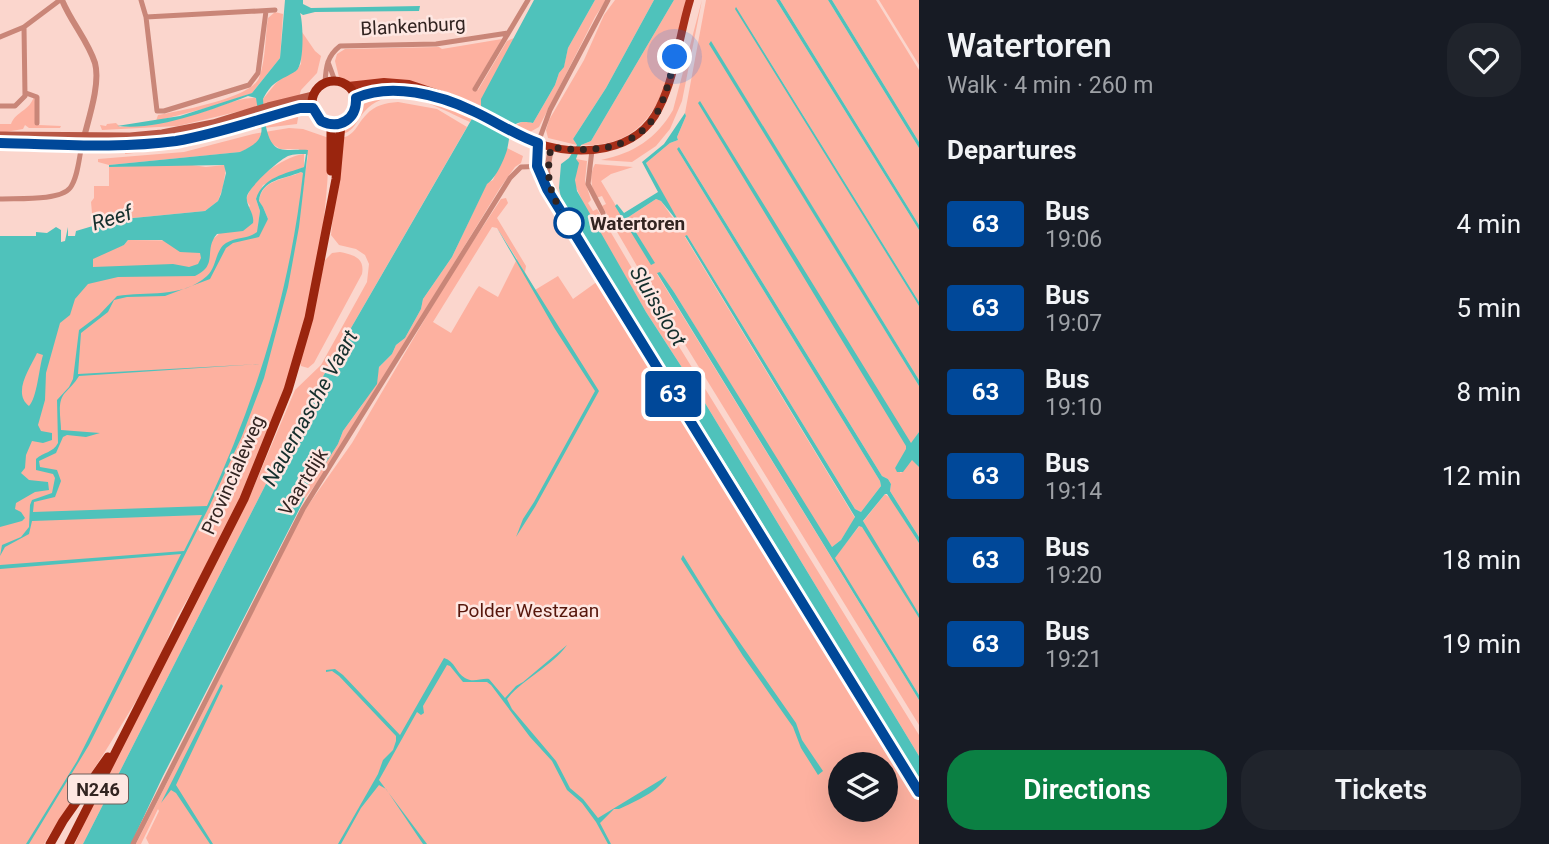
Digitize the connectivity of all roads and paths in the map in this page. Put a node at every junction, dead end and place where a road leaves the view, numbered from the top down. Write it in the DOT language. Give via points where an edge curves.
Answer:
graph roads {
  1 [pos="61,0"];
  2 [pos="141,0"];
  3 [pos="528,0"];
  4 [pos="608,0"];
  5 [pos="690,0"];
  6 [pos="275,10"];
  7 [pos="265,11"];
  8 [pos="146,17"];
  9 [pos="24,27"];
  10 [pos="508,33"];
  11 [pos="0,37"];
  12 [pos="328,61"];
  13 [pos="330,82"];
  14 [pos="348,86"];
  15 [pos="475,89"];
  16 [pos="26,93"];
  17 [pos="313,95"];
  18 [pos="356,98"];
  19 [pos="0,106"];
  20 [pos="313,108"];
  21 [pos="472,110"];
  22 [pos="37,123"];
  23 [pos="341,124"];
  24 [pos="331,125"];
  25 [pos="0,135"];
  26 [pos="84,135"];
  27 [pos="0,143"];
  28 [pos="538,143"];
  29 [pos="82,145"];
  30 [pos="551,147"];
  31 [pos="592,150"];
  32 [pos="537,166"];
  33 [pos="548,166"];
  34 [pos="553,197"];
  35 [pos="0,199"];
  36 [pos="603,213"];
  37 [pos="329,214"];
  38 [pos="124,733"];
  39 [pos="919,792"];
  40 [pos="50,844"];
  41 [pos="69,844"];
  42 [pos="133,844"];
  1 -- 9 [label="street"];
  1 -- 26 [label="street" via="96,69"];
  2 -- 8 [label="street"];
  3 -- 10 [label="street"];
  4 -- 28 [label="street" via="554,101"];
  5 -- 31 [label="main road" via="655,116 627,141"];
  6 -- 7 [label="street"];
  7 -- 8 [label="street"];
  7 -- 8 [label="street" via="258,73 249,85 164,111 158,111"];
  9 -- 11 [label="street"];
  9 -- 16 [label="street"];
  10 -- 12 [label="street, Blankenburg" via="436,44 344,45"];
  10 -- 15 [label="street"];
  12 -- 13 [label="street"];
  12 -- 13 [label="street" via="325,68"];
  13 -- 14 [label="highway"];
  13 -- 17 [label="highway"];
  14 -- 18 [label="highway"];
  14 -- 21 [label="main road" via="409,84 444,94"];
  16 -- 19 [label="street" via="18,104"];
  16 -- 22 [label="street" via="37,97"];
  17 -- 20 [label="highway"];
  17 -- 26 [label="main road" via="179,131"];
  18 -- 21 [label="main road" via="377,92 407,92"];
  18 -- 23 [label="highway, N246" via="353,114"];
  20 -- 24 [label="highway" via="317,117"];
  20 -- 29 [label="main road" via="176,141"];
  21 -- 28 [label="main road"];
  23 -- 24 [label="highway"];
  23 -- 37 [label="highway, Provincialeweg / N246"];
  24 -- 37 [label="highway, Provincialeweg / N246"];
  25 -- 26 [label="main road"];
  26 -- 29 [label="street"];
  27 -- 29 [label="main road"];
  28 -- 30 [label="main road"];
  28 -- 32 [label="street"];
  29 -- 35 [label="street" via="72,185 66,191 52,197"];
  30 -- 31 [label="main road"];
  30 -- 33 [label="street"];
  31 -- 36 [label="street" via="588,184"];
  32 -- 33 [label="street"];
  32 -- 34 [label="street"];
  32 -- 42 [label="street, Vaartdijk" via="521,167 510,178 303,509"];
  33 -- 34 [label="street"];
  34 -- 39 [label="street"];
  37 -- 38 [label="highway, Provincialeweg / N246" via="309,318 268,443"];
  38 -- 40 [label="highway, Provincialeweg / N246"];
  38 -- 41 [label="highway, Provincialeweg / N246"];
}
